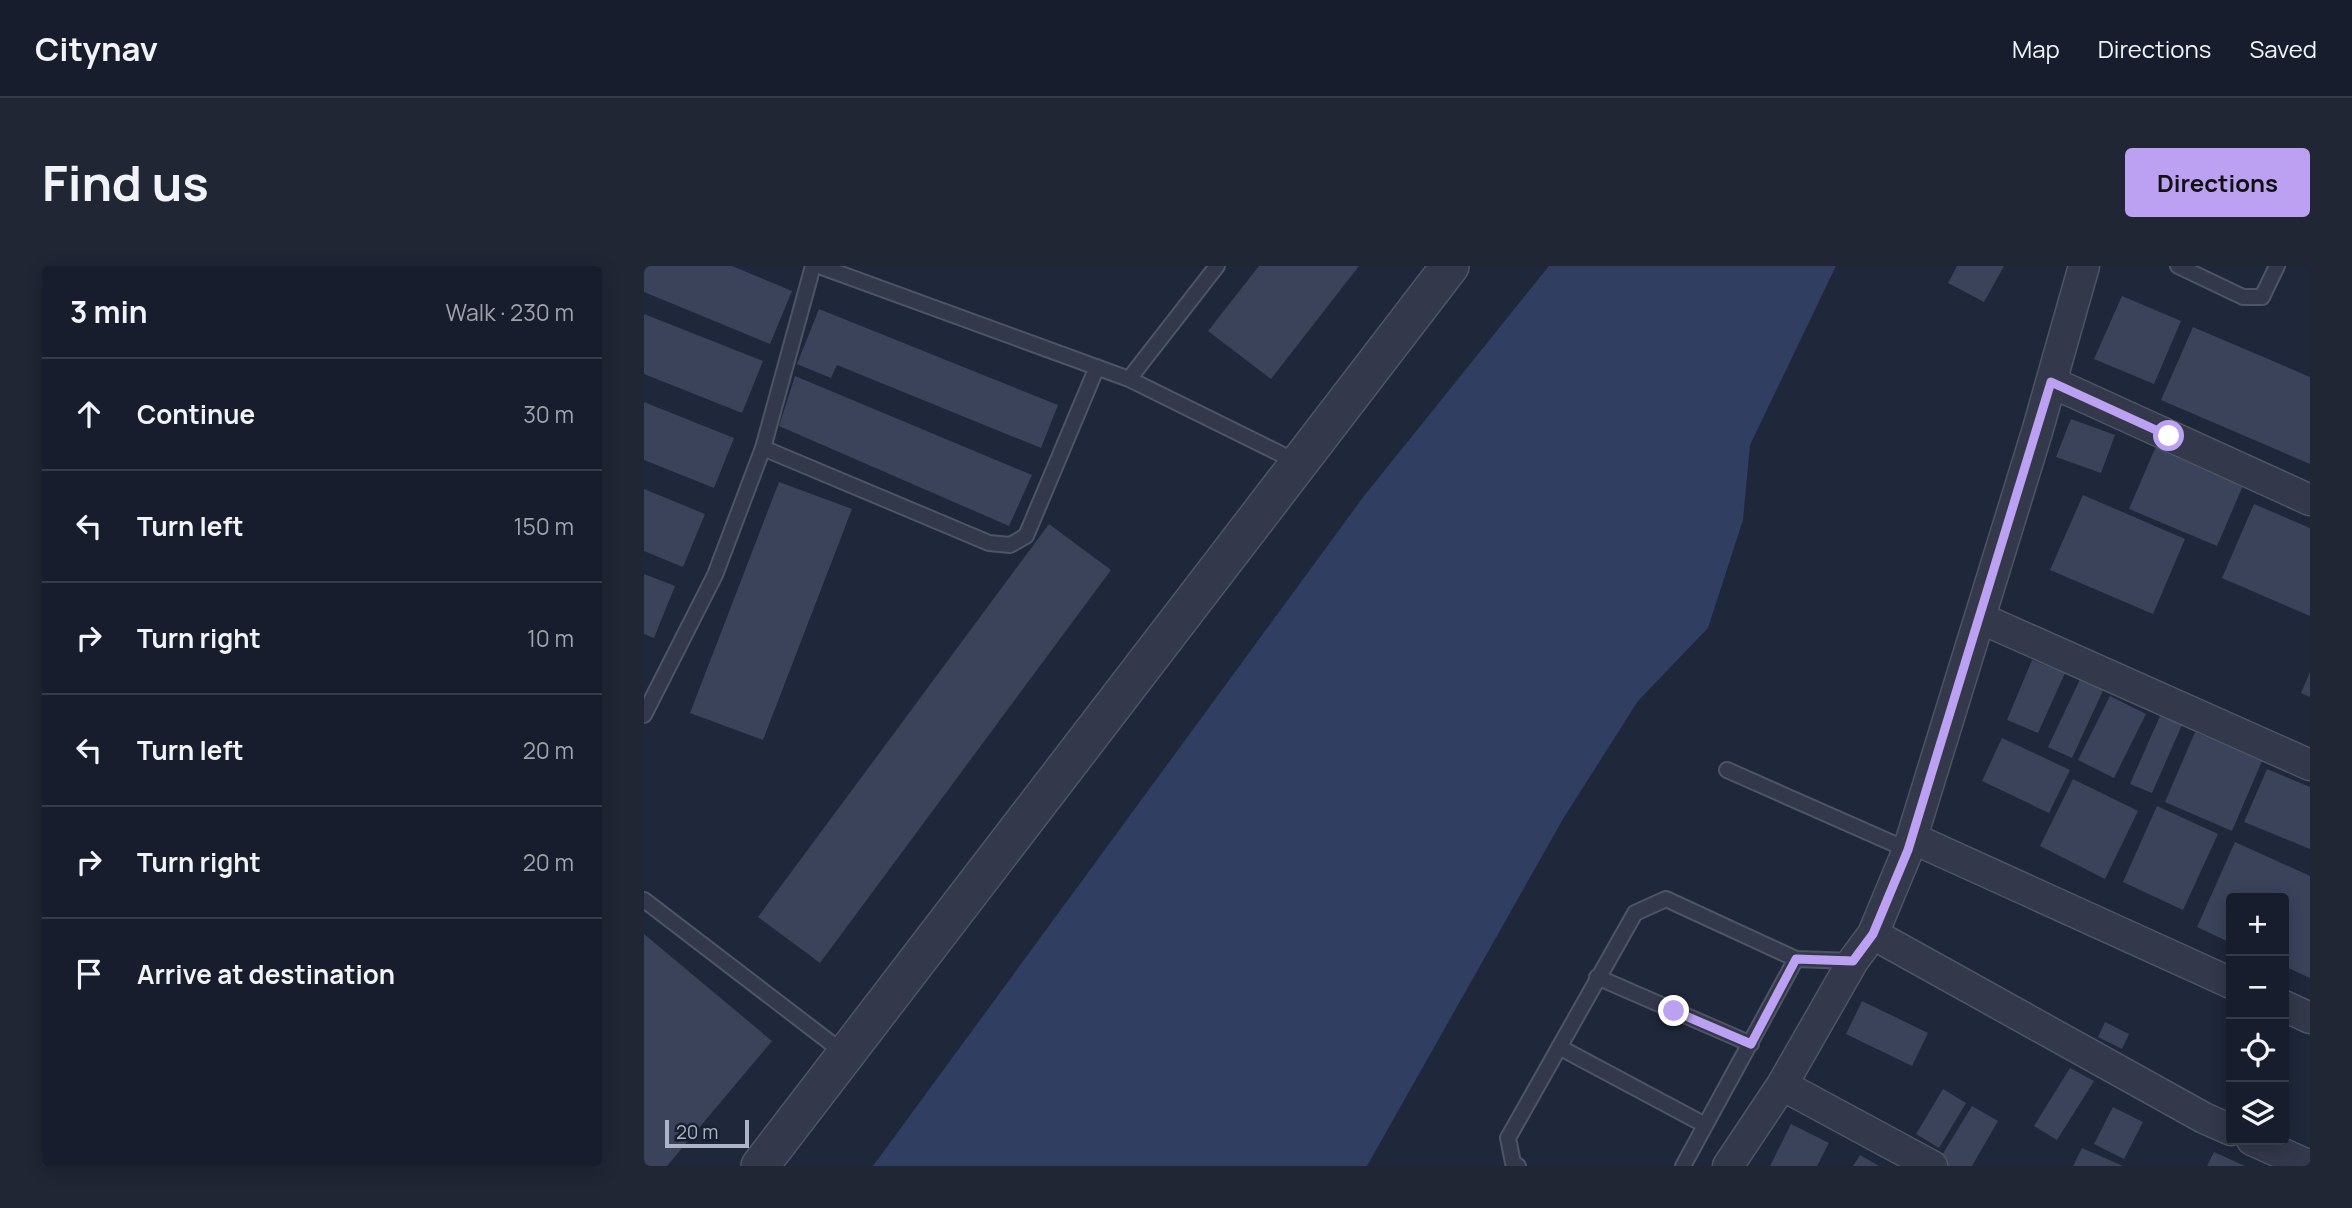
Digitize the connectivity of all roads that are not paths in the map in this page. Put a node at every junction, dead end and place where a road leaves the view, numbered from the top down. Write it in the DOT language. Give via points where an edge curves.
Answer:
graph roads {
  1 [pos="813,266"];
  2 [pos="819,266"];
  3 [pos="1217,266"];
  4 [pos="1450,266"];
  5 [pos="2084,266"];
  6 [pos="2178,266"];
  7 [pos="2277,266"];
  8 [pos="1097,367"];
  9 [pos="1129,379"];
  10 [pos="2051,382"];
  11 [pos="763,448"];
  12 [pos="1298,463"];
  13 [pos="2310,500"];
  14 [pos="1980,618"];
  15 [pos="644,715"];
  16 [pos="2310,765"];
  17 [pos="1727,770"];
  18 [pos="1910,844"];
  19 [pos="644,900"];
  20 [pos="1873,934"];
  21 [pos="1796,959"];
  22 [pos="1853,961"];
  23 [pos="1597,977"];
  24 [pos="2226,981"];
  25 [pos="2289,1008"];
  26 [pos="2310,1018"];
  27 [pos="1751,1044"];
  28 [pos="1559,1047"];
  29 [pos="845,1054"];
  30 [pos="1782,1085"];
  31 [pos="1705,1125"];
  32 [pos="2226,1128"];
  33 [pos="2263,1145"];
  34 [pos="760,1166"];
  35 [pos="1518,1166"];
  36 [pos="1683,1166"];
  37 [pos="1728,1166"];
  38 [pos="1932,1166"];
  39 [pos="2310,1166"];
  1 -- 11 [label="lane"];
  2 -- 8 [label="lane"];
  3 -- 9 [label="lane"];
  4 -- 12 [label="street"];
  5 -- 10 [label="street"];
  6 -- 7 [label="lane" via="2243,297 2263,297"];
  8 -- 9 [label="lane"];
  8 -- 11 [label="lane" via="1026,536 1010,545 989,543"];
  9 -- 12 [label="lane"];
  10 -- 13 [label="street"];
  10 -- 14 [label="street"];
  11 -- 15 [label="lane" via="715,575"];
  12 -- 29 [label="street"];
  14 -- 16 [label="street"];
  14 -- 18 [label="street"];
  17 -- 18 [label="lane"];
  18 -- 20 [label="street"];
  18 -- 24 [label="street"];
  19 -- 29 [label="lane"];
  20 -- 22 [label="street"];
  20 -- 32 [label="street"];
  21 -- 22 [label="lane"];
  21 -- 23 [label="lane" via="1666,899 1635,913"];
  21 -- 27 [label="lane"];
  22 -- 30 [label="street"];
  23 -- 27 [label="lane"];
  23 -- 28 [label="lane"];
  25 -- 26 [label="street"];
  27 -- 31 [label="lane"];
  28 -- 31 [label="lane"];
  28 -- 35 [label="lane" via="1508,1138 1513,1163"];
  29 -- 34 [label="street"];
  30 -- 37 [label="street"];
  30 -- 38 [label="street"];
  31 -- 36 [label="lane"];
  33 -- 39 [label="street"];
}
